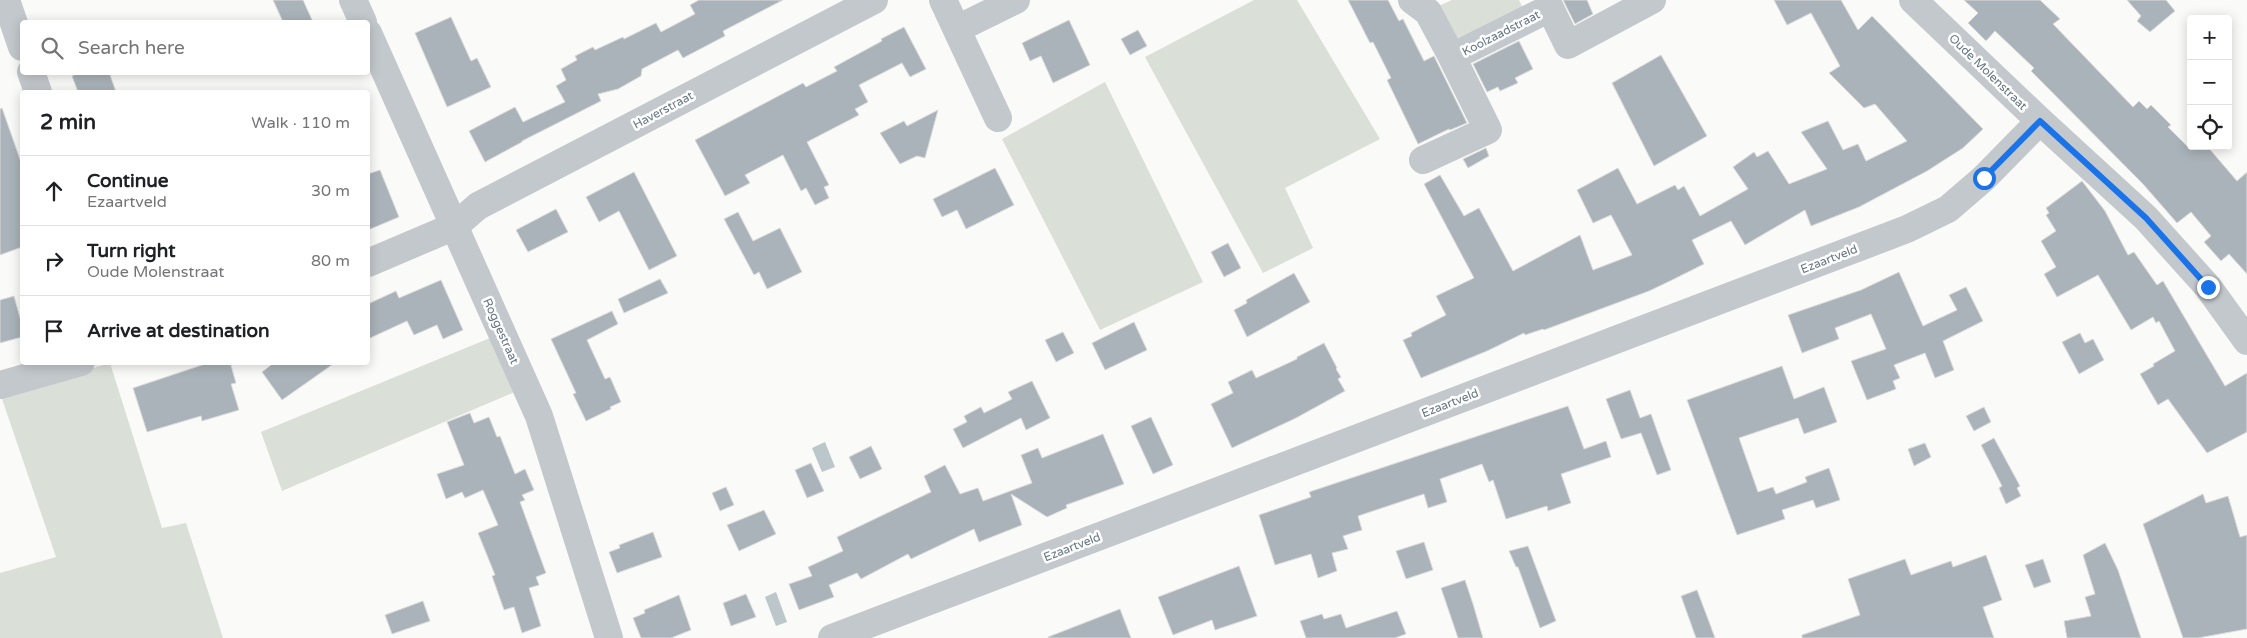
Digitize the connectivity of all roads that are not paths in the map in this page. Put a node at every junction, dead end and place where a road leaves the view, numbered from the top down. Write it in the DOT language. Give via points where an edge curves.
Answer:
graph roads {
  1 [pos="6,0"];
  2 [pos="352,0"];
  3 [pos="874,0"];
  4 [pos="943,0"];
  5 [pos="1016,0"];
  6 [pos="1412,0"];
  7 [pos="1652,0"];
  8 [pos="1913,0"];
  9 [pos="1548,4"];
  10 [pos="362,20"];
  11 [pos="957,29"];
  12 [pos="370,37"];
  13 [pos="20,41"];
  14 [pos="1452,57"];
  15 [pos="32,75"];
  16 [pos="37,90"];
  17 [pos="998,118"];
  18 [pos="2040,121"];
  19 [pos="1423,160"];
  20 [pos="455,226"];
  21 [pos="370,262"];
  22 [pos="2247,341"];
  23 [pos="70,365"];
  24 [pos="0,385"];
  25 [pos="609,638"];
  26 [pos="832,638"];
  1 -- 13 [label="street"];
  2 -- 10 [label="street"];
  3 -- 20 [label="street, Haverstraat" via="478,206"];
  4 -- 11 [label="street"];
  5 -- 11 [label="street"];
  6 -- 14 [label="street, Koolzaadstraat" via="1428,12"];
  7 -- 9 [label="street, Koolzaadstraat" via="1568,44"];
  8 -- 18 [label="street, Oude Molenstraat"];
  9 -- 14 [label="street, Koolzaadstraat"];
  11 -- 17 [label="street"];
  12 -- 20 [label="street, Roggestraat"];
  14 -- 19 [label="street, Koolzaadstraat" via="1488,130"];
  15 -- 16 [label="street"];
  18 -- 22 [label="street, Oude Molenstraat" via="2146,218 2208,287"];
  18 -- 26 [label="street, Ezaartveld" via="1948,209 1907,229"];
  20 -- 21 [label="street, Haverstraat"];
  20 -- 25 [label="street, Roggestraat" via="539,416"];
  23 -- 24 [label="street"];
}
